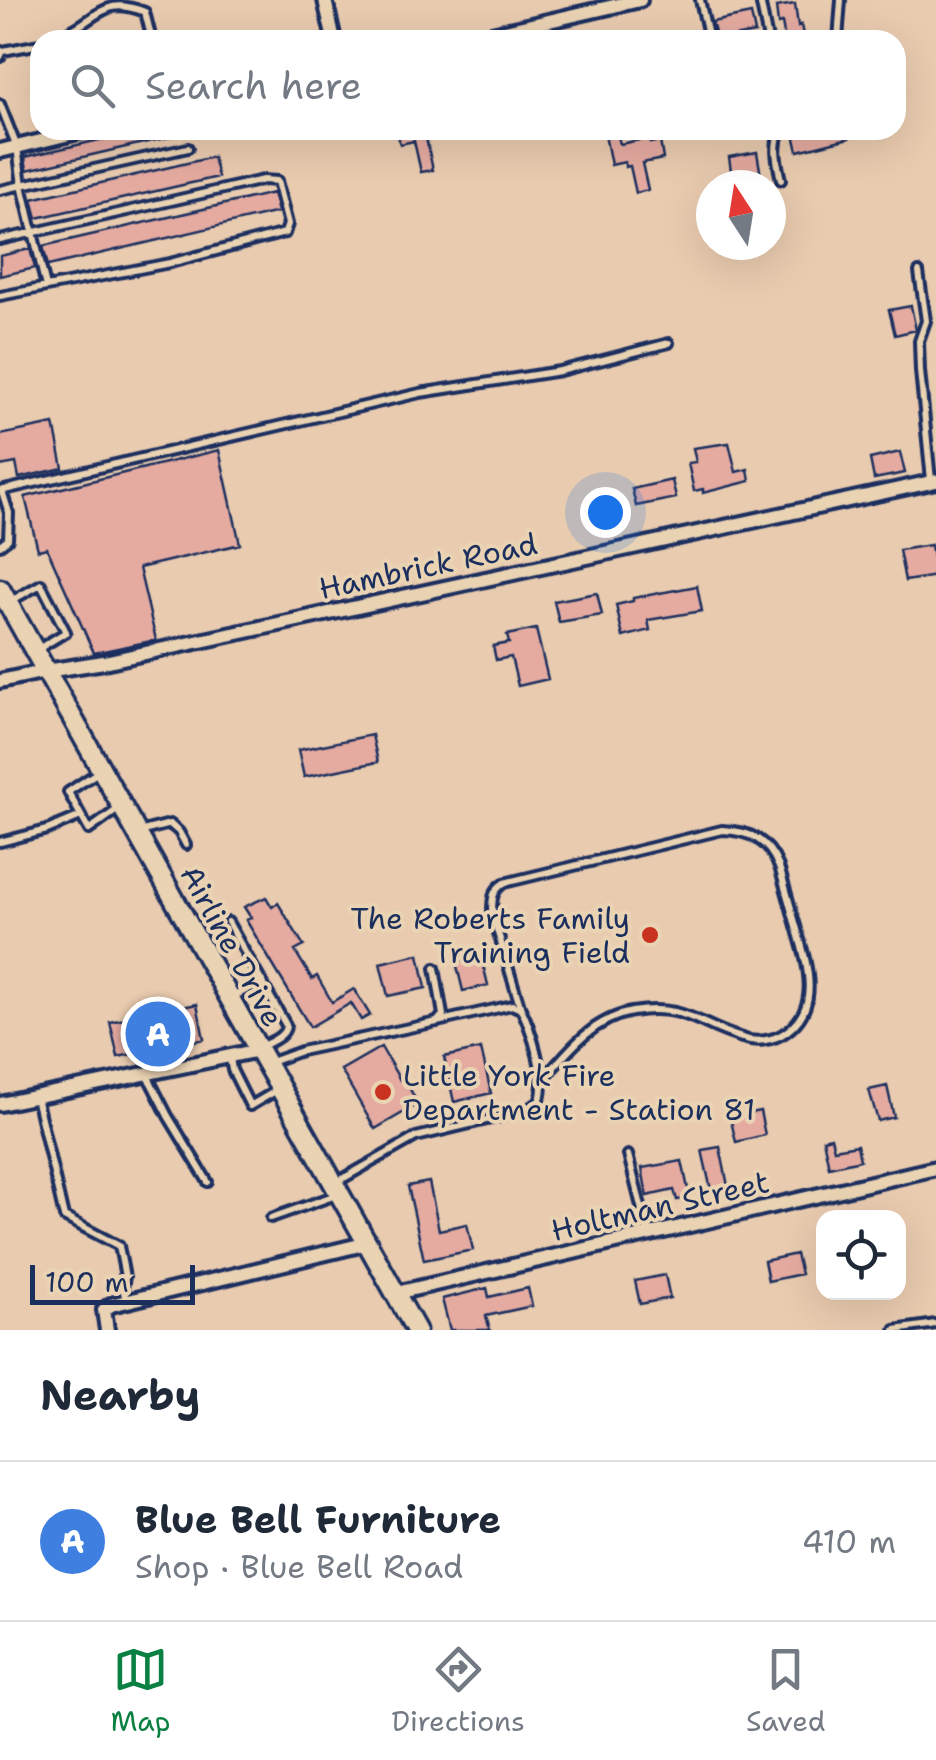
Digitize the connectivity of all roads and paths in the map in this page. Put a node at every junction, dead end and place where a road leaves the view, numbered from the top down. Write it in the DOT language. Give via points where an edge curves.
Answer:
graph roads {
  1 [pos="325,0"];
  2 [pos="640,0"];
  3 [pos="700,0"];
  4 [pos="760,0"];
  5 [pos="841,0"];
  6 [pos="105,4"];
  7 [pos="72,30"];
  8 [pos="150,30"];
  9 [pos="332,30"];
  10 [pos="510,30"];
  11 [pos="707,30"];
  12 [pos="766,30"];
  13 [pos="839,30"];
  14 [pos="0,38"];
  15 [pos="30,47"];
  16 [pos="2,54"];
  17 [pos="0,104"];
  18 [pos="45,140"];
  19 [pos="776,140"];
  20 [pos="16,147"];
  21 [pos="188,148"];
  22 [pos="0,151"];
  23 [pos="778,170"];
  24 [pos="22,185"];
  25 [pos="0,190"];
  26 [pos="33,232"];
  27 [pos="0,240"];
  28 [pos="920,272"];
  29 [pos="46,286"];
  30 [pos="0,296"];
  31 [pos="669,343"];
  32 [pos="933,481"];
  33 [pos="1,491"];
  34 [pos="0,545"];
  35 [pos="4,596"];
  36 [pos="35,651"];
  37 [pos="46,671"];
  38 [pos="0,682"];
  39 [pos="102,769"];
  40 [pos="123,806"];
  41 [pos="81,816"];
  42 [pos="138,832"];
  43 [pos="0,842"];
  44 [pos="186,845"];
  45 [pos="228,922"];
  46 [pos="435,968"];
  47 [pos="262,981"];
  48 [pos="230,998"];
  49 [pos="521,1009"];
  50 [pos="436,1022"];
  51 [pos="261,1054"];
  52 [pos="229,1056"];
  53 [pos="147,1074"];
  54 [pos="542,1081"];
  55 [pos="280,1088"];
  56 [pos="36,1096"];
  57 [pos="0,1104"];
  58 [pos="628,1155"];
  59 [pos="936,1168"];
  60 [pos="208,1182"];
  61 [pos="338,1188"];
  62 [pos="271,1218"];
  63 [pos="648,1235"];
  64 [pos="368,1242"];
  65 [pos="396,1293"];
  66 [pos="126,1300"];
  67 [pos="936,1324"];
  68 [pos="107,1330"];
  69 [pos="416,1330"];
  70 [pos="895,1330"];
  1 -- 9 [label="street"];
  2 -- 10 [label="street"];
  3 -- 11 [label="lane"];
  4 -- 12 [label="lane"];
  5 -- 13 [label="lane"];
  6 -- 7 [label="lane"];
  6 -- 8 [label="lane" via="145,12"];
  14 -- 16 [label="lane"];
  15 -- 16 [label="lane"];
  17 -- 20 [label="lane"];
  18 -- 20 [label="street"];
  19 -- 23 [label="lane"];
  20 -- 22 [label="street"];
  20 -- 24 [label="lane"];
  21 -- 24 [label="lane"];
  24 -- 25 [label="lane"];
  24 -- 26 [label="lane"];
  26 -- 27 [label="lane"];
  26 -- 29 [label="lane"];
  26 -- 29 [label="lane" via="262,180 277,181 286,211 285,233"];
  28 -- 32 [label="lane" via="926,321 920,371"];
  29 -- 30 [label="lane"];
  31 -- 33 [label="lane" via="560,370 420,392"];
  32 -- 37 [label="street, Hambrick Road"];
  33 -- 34 [label="lane" via="9,513 8,539"];
  35 -- 36 [label="main road, Airline Drive"];
  35 -- 36 [label="lane" via="42,584 66,632"];
  36 -- 37 [label="main road, Airline Drive"];
  37 -- 38 [label="street, Hambrick Road"];
  37 -- 39 [label="main road, Airline Drive"];
  39 -- 40 [label="main road, Airline Drive"];
  39 -- 41 [label="lane" via="68,792"];
  40 -- 41 [label="lane" via="89,830"];
  40 -- 42 [label="main road, Airline Drive"];
  41 -- 43 [label="lane"];
  42 -- 44 [label="lane" via="170,824"];
  42 -- 48 [label="main road, Airline Drive"];
  45 -- 47 [label="lane"];
  46 -- 50 [label="lane" via="443,1014"];
  47 -- 48 [label="lane"];
  47 -- 51 [label="lane" via="286,1030"];
  48 -- 51 [label="main road, Airline Drive"];
  49 -- 50 [label="lane" via="512,1005"];
  49 -- 54 [label="lane"];
  49 -- 54 [label="lane" via="492,913 496,889 504,883 722,830 753,834 774,853 810,988 790,1030 761,1041 687,1014 628,1012 576,1041"];
  50 -- 51 [label="lane" via="301,1052"];
  51 -- 52 [label="street"];
  51 -- 55 [label="main road, Airline Drive"];
  52 -- 53 [label="street"];
  52 -- 55 [label="lane" via="250,1106"];
  53 -- 56 [label="street"];
  53 -- 60 [label="lane"];
  54 -- 61 [label="lane" via="537,1104 524,1111 416,1137"];
  55 -- 61 [label="main road, Airline Drive"];
  56 -- 57 [label="street"];
  56 -- 66 [label="lane" via="64,1217 118,1246"];
  58 -- 63 [label="lane"];
  59 -- 63 [label="street, Holtman Street"];
  61 -- 62 [label="lane"];
  61 -- 64 [label="main road, Airline Drive"];
  63 -- 65 [label="street, Holtman Street"];
  64 -- 65 [label="main road, Airline Drive"];
  64 -- 66 [label="street"];
  65 -- 69 [label="main road, Airline Drive"];
  66 -- 68 [label="street" via="104,1310"];
  67 -- 70 [label="lane"];
}
